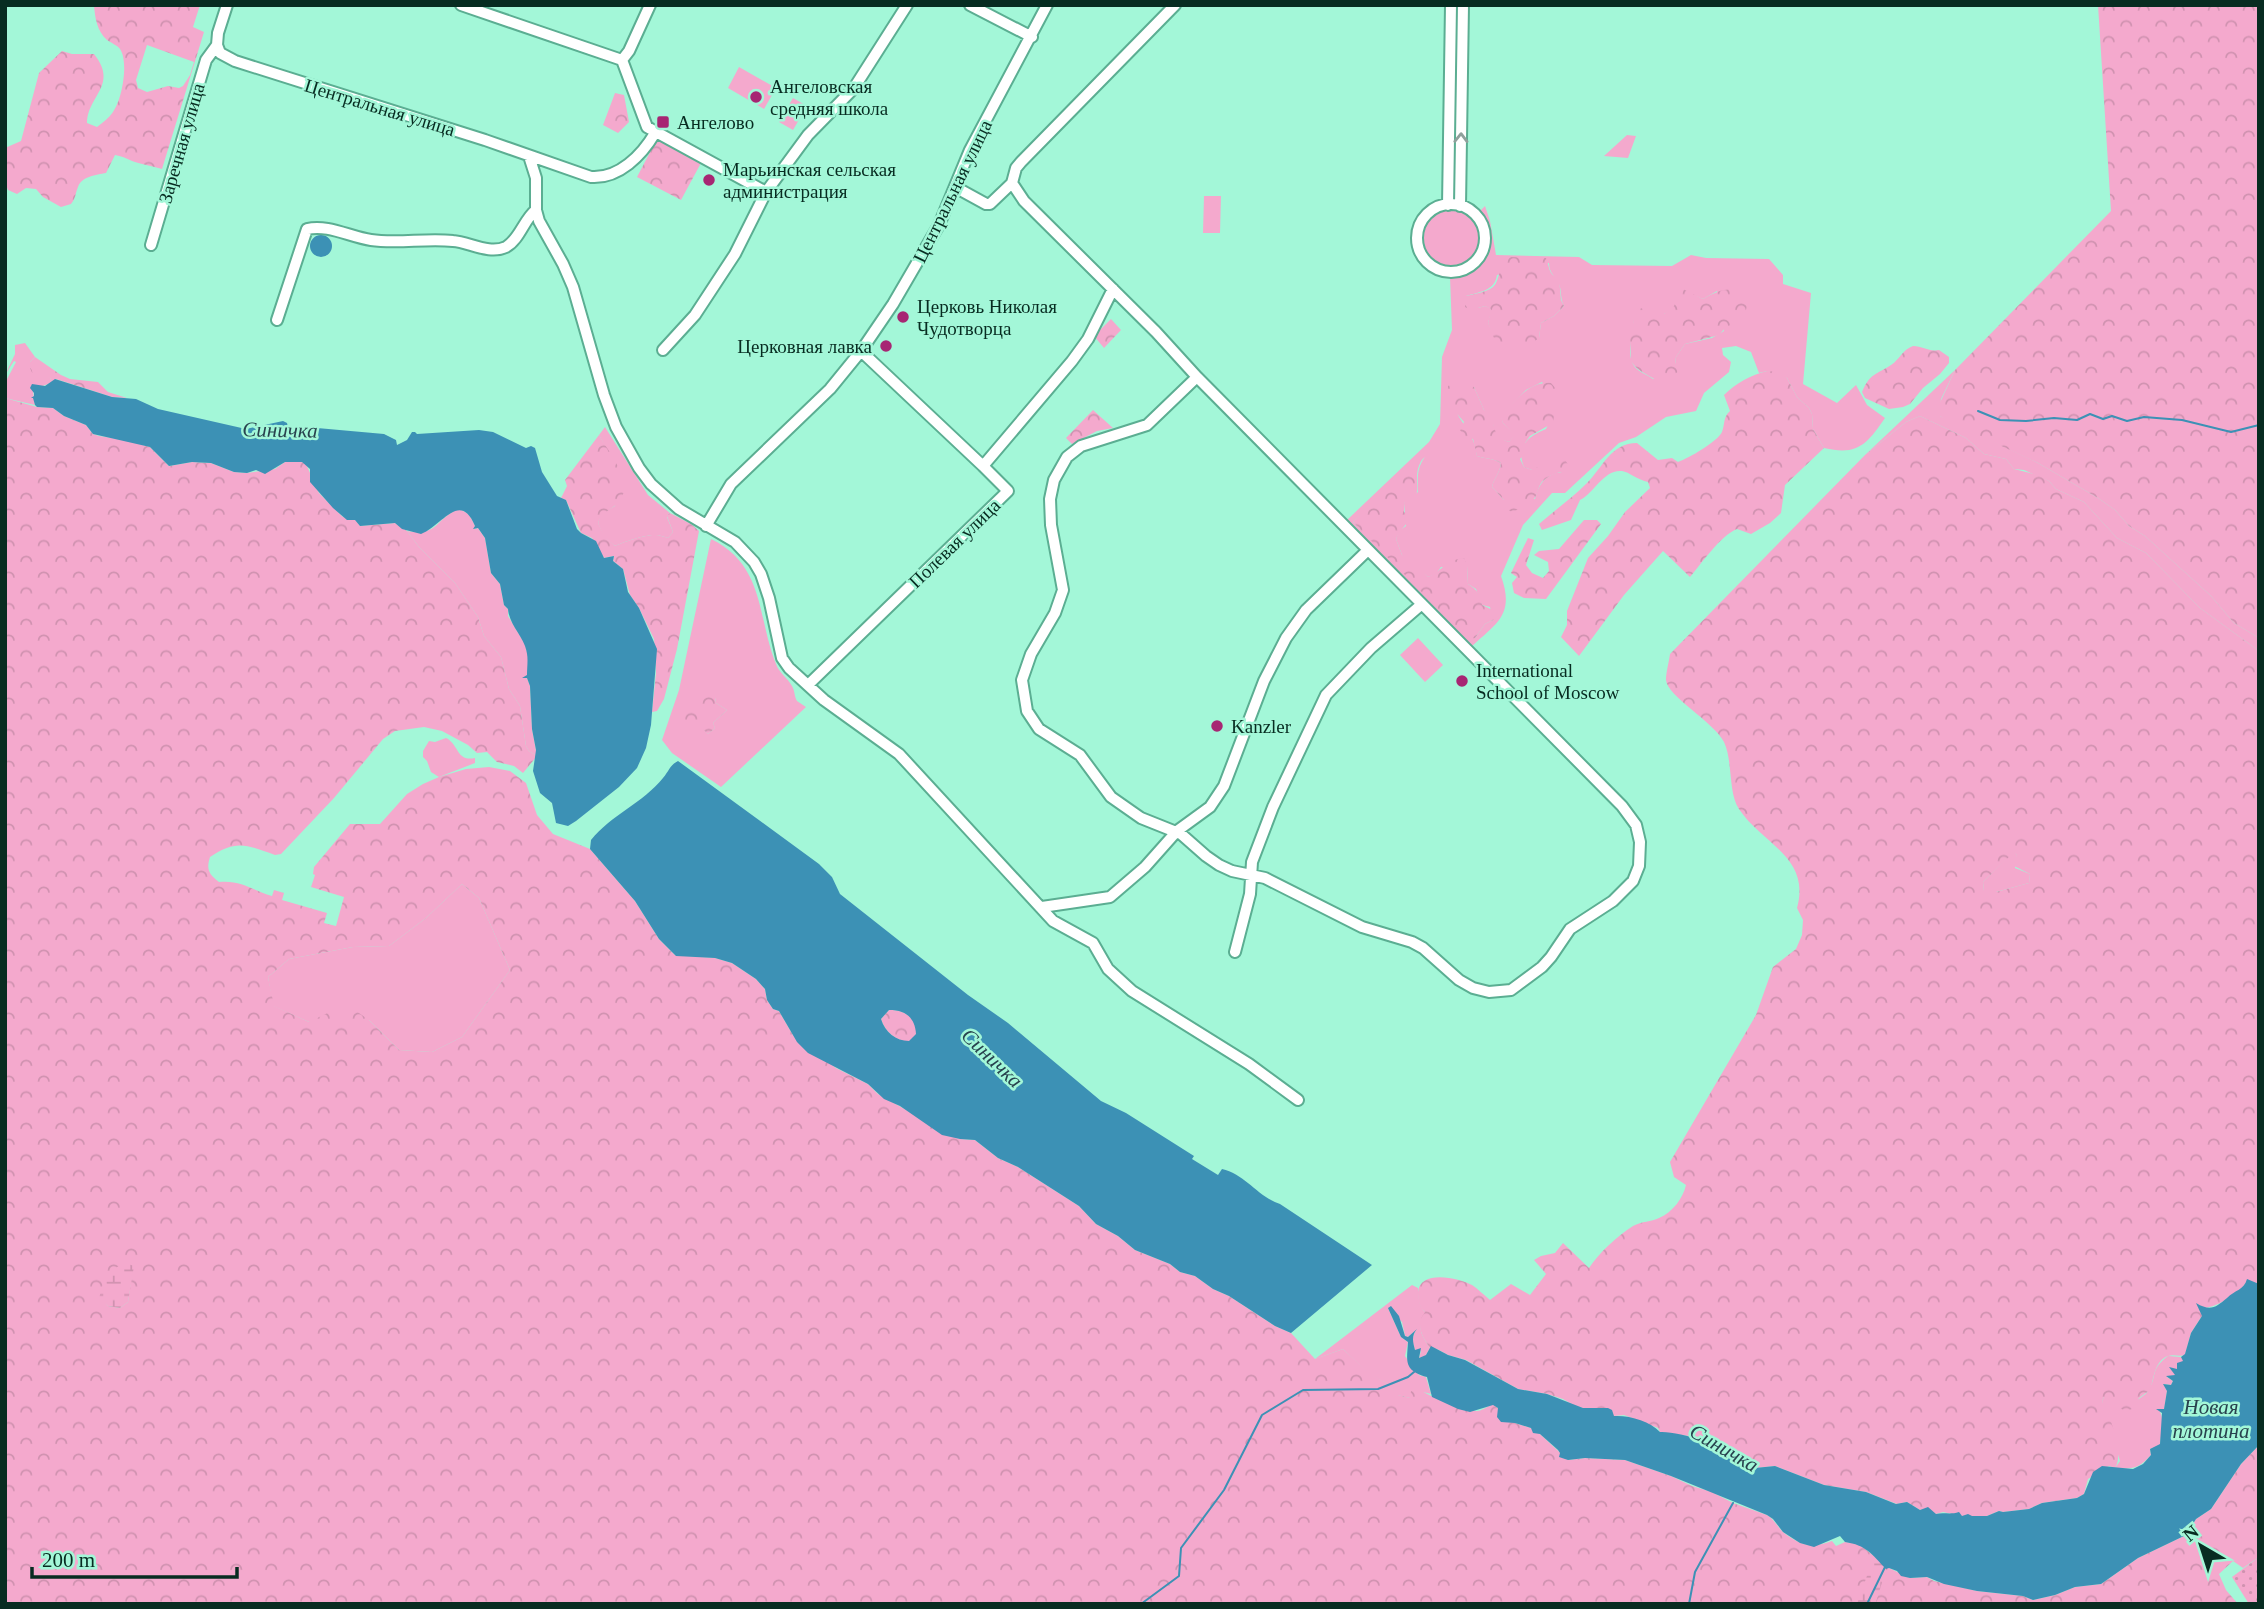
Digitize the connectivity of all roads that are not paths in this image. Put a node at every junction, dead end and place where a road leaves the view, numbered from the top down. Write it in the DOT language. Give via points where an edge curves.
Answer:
graph roads {
  1 [pos="227,5"];
  2 [pos="461,5"];
  3 [pos="650,5"];
  4 [pos="907,5"];
  5 [pos="970,5"];
  6 [pos="1047,5"];
  7 [pos="1175,5"];
  8 [pos="1451,5"];
  9 [pos="1463,5"];
  10 [pos="1032,37"];
  11 [pos="217,45"];
  12 [pos="622,60"];
  13 [pos="655,133"];
  14 [pos="529,156"];
  15 [pos="1012,183"];
  16 [pos="955,187"];
  17 [pos="766,191"];
  18 [pos="1454,205"];
  19 [pos="537,210"];
  20 [pos="151,244"];
  21 [pos="1112,289"];
  22 [pos="277,320"];
  23 [pos="663,350"];
  24 [pos="861,351"];
  25 [pos="1197,377"];
  26 [pos="983,466"];
  27 [pos="706,526"];
  28 [pos="1368,550"];
  29 [pos="1422,604"];
  30 [pos="808,685"];
  31 [pos="1177,831"];
  32 [pos="1252,875"];
  33 [pos="1042,907"];
  34 [pos="1235,951"];
  35 [pos="1298,1100"];
  1 -- 11 [label="street, Заречная улица"];
  2 -- 12 [label="street"];
  3 -- 12 [label="street"];
  4 -- 17 [label="street" via="854,88 808,135"];
  5 -- 10 [label="street"];
  6 -- 10 [label="street, Центральная улица"];
  7 -- 15 [label="street" via="1021,162"];
  8 -- 18 [label="street"];
  18 -- 9 [label="street, one-way"];
  10 -- 16 [label="street, Центральная улица" via="970,150"];
  11 -- 14 [label="street, Центральная улица" via="220,53 234,61"];
  11 -- 20 [label="street, Заречная улица" via="206,60"];
  12 -- 13 [label="street" via="646,127"];
  13 -- 14 [label="street, Центральная улица" via="636,158 600,178"];
  13 -- 17 [label="street"];
  14 -- 19 [label="street" via="536,178"];
  15 -- 16 [label="street" via="990,204"];
  15 -- 21 [label="street" via="1024,201"];
  16 -- 24 [label="street, Центральная улица" via="915,268"];
  17 -- 23 [label="street" via="735,254 702,305"];
  18 -- 18 [label="street" via="1429,213 1418,231 1417,242 1426,262 1446,272 1476,262 1485,242 1480,221"];
  19 -- 22 [label="street" via="513,242 494,250 453,241 373,241 307,229"];
  19 -- 27 [label="street" via="573,287 616,427 651,484"];
  21 -- 25 [label="street"];
  21 -- 26 [label="street, Полевая улица" via="1072,361"];
  24 -- 26 [label="street"];
  24 -- 27 [label="street, Центральная улица" via="830,389 731,484"];
  25 -- 28 [label="street"];
  25 -- 31 [label="street" via="1147,425 1081,446 1054,480 1052,525 1063,590 1022,680 1027,711 1039,729 1080,755 1111,797 1141,818"];
  26 -- 30 [label="street, Полевая улица" via="1008,491"];
  27 -- 30 [label="street" via="735,542 754,562 769,598 782,658"];
  28 -- 29 [label="street"];
  28 -- 31 [label="street" via="1286,638 1264,681 1224,786 1204,814"];
  29 -- 32 [label="street" via="1326,695 1273,807 1252,862"];
  29 -- 32 [label="street" via="1629,814 1641,850 1633,881 1613,901 1570,929 1542,967 1511,990 1497,993 1466,985 1412,942 1362,927 1265,877"];
  30 -- 33 [label="street" via="899,754"];
  31 -- 32 [label="street" via="1219,865"];
  31 -- 33 [label="street" via="1111,897"];
  32 -- 34 [label="street"];
  33 -- 35 [label="street" via="1053,921 1093,943 1108,970 1132,991 1226,1048"];
}
